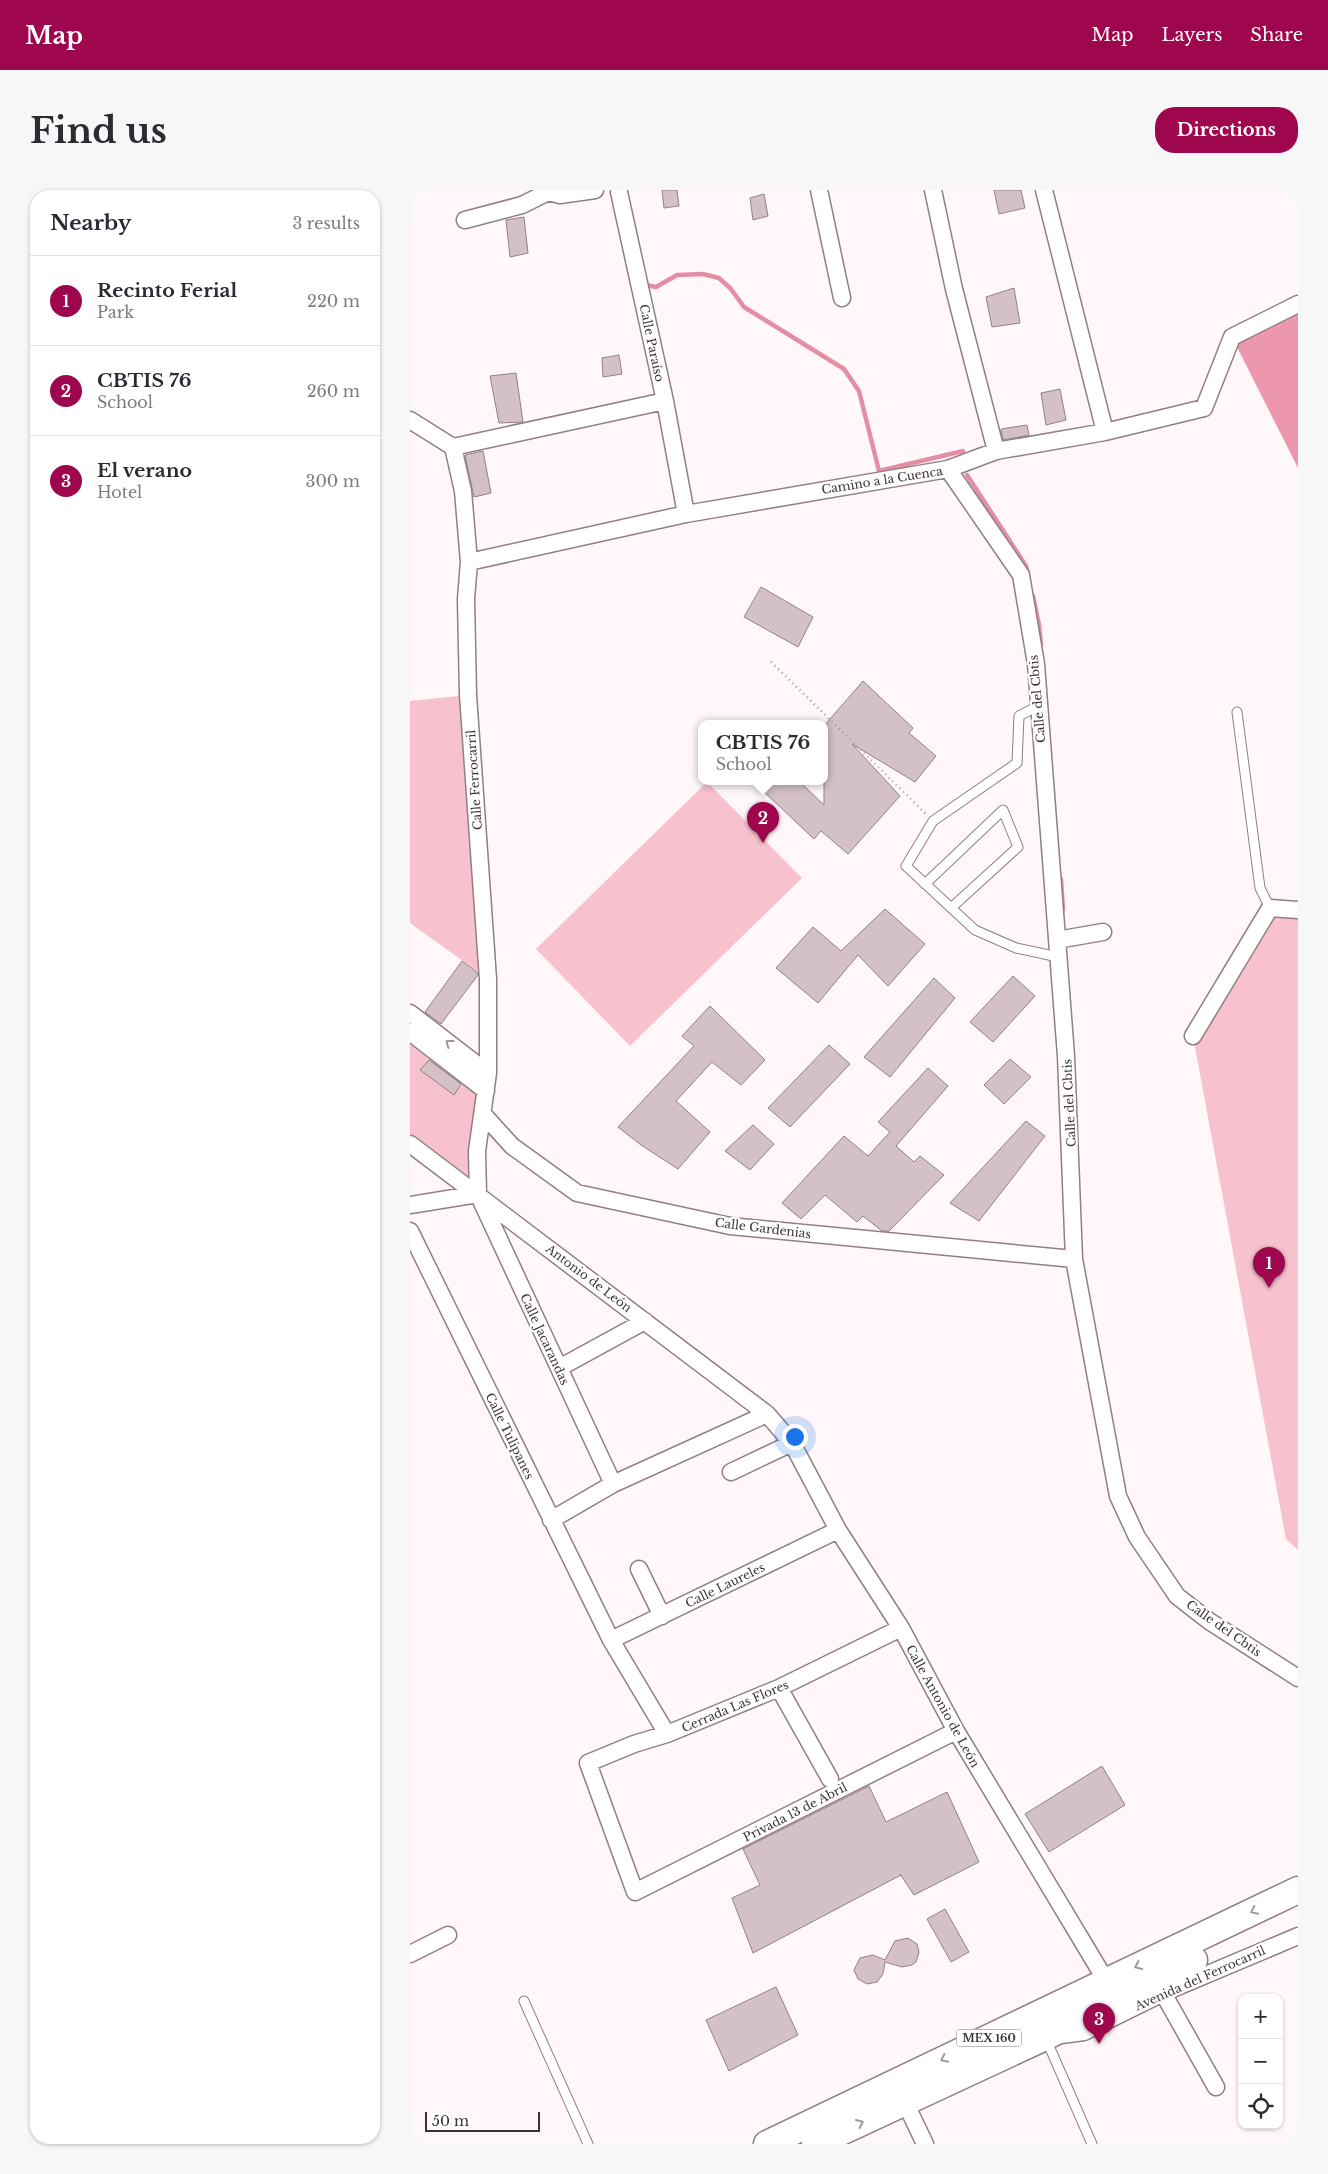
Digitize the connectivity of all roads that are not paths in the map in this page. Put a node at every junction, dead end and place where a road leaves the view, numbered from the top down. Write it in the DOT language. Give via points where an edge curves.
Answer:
graph roads {
  1 [pos="595,190"];
  2 [pos="600,190"];
  3 [pos="819,190"];
  4 [pos="933,190"];
  5 [pos="1044,190"];
  6 [pos="547,191"];
  7 [pos="622,191"];
  8 [pos="465,220"];
  9 [pos="842,298"];
  10 [pos="1298,304"];
  11 [pos="665,401"];
  12 [pos="410,420"];
  13 [pos="1105,432"];
  14 [pos="453,446"];
  15 [pos="996,451"];
  16 [pos="948,469"];
  17 [pos="686,514"];
  18 [pos="470,562"];
  19 [pos="1038,706"];
  20 [pos="1237,712"];
  21 [pos="925,884"];
  22 [pos="951,908"];
  23 [pos="1270,908"];
  24 [pos="1298,910"];
  25 [pos="1103,932"];
  26 [pos="1056,940"];
  27 [pos="1058,957"];
  28 [pos="410,1013"];
  29 [pos="410,1032"];
  30 [pos="1193,1036"];
  31 [pos="488,1073"];
  32 [pos="486,1091"];
  33 [pos="483,1114"];
  34 [pos="410,1144"];
  35 [pos="478,1194"];
  36 [pos="410,1205"];
  37 [pos="410,1231"];
  38 [pos="1074,1260"];
  39 [pos="645,1321"];
  40 [pos="559,1368"];
  41 [pos="767,1414"];
  42 [pos="792,1443"];
  43 [pos="731,1472"];
  44 [pos="613,1484"];
  45 [pos="551,1520"];
  46 [pos="838,1530"];
  47 [pos="639,1569"];
  48 [pos="662,1616"];
  49 [pos="901,1628"];
  50 [pos="611,1640"];
  51 [pos="1298,1678"];
  52 [pos="780,1688"];
  53 [pos="956,1732"];
  54 [pos="667,1734"];
  55 [pos="830,1779"];
  56 [pos="1298,1890"];
  57 [pos="1298,1910"];
  58 [pos="448,1936"];
  59 [pos="1298,1936"];
  60 [pos="410,1954"];
  61 [pos="1181,1957"];
  62 [pos="1112,1990"];
  63 [pos="1163,1992"];
  64 [pos="524,2001"];
  65 [pos="1040,2026"];
  66 [pos="1216,2087"];
  67 [pos="905,2102"];
  68 [pos="588,2144"];
  69 [pos="767,2144"];
  70 [pos="815,2144"];
  71 [pos="925,2144"];
  72 [pos="1092,2144"];
  1 -- 6 [label="street" via="560,195"];
  2 -- 7 [label="street, Calle Paraíso"];
  3 -- 9 [label="street"];
  4 -- 15 [label="street" via="954,289"];
  5 -- 13 [label="street"];
  6 -- 8 [label="street" via="522,204"];
  7 -- 11 [label="street, Calle Paraíso"];
  10 -- 13 [label="street, Camino a la Cuenca" via="1232,337 1204,408"];
  11 -- 14 [label="street"];
  11 -- 17 [label="street, Calle Paraíso"];
  12 -- 14 [label="street"];
  13 -- 15 [label="street, Camino a la Cuenca"];
  14 -- 18 [label="street, Calle Ferrocarril" via="463,490"];
  15 -- 16 [label="street, Camino a la Cuenca"];
  16 -- 17 [label="street, Camino a la Cuenca"];
  16 -- 19 [label="street, Calle del Cbtis" via="1021,575 1036,664"];
  17 -- 18 [label="street, Camino a la Cuenca"];
  18 -- 31 [label="street, Calle Ferrocarril" via="466,599 468,695 488,979"];
  19 -- 21 [label="lane" via="1019,716 1017,763 933,820 906,866"];
  19 -- 26 [label="street, Calle del Cbtis"];
  20 -- 23 [label="lane" via="1260,888"];
  21 -- 22 [label="lane"];
  21 -- 22 [label="lane" via="1002,810 1018,847"];
  22 -- 27 [label="lane" via="975,930 1016,948"];
  23 -- 24 [label="street"];
  23 -- 30 [label="street"];
  25 -- 26 [label="street"];
  26 -- 27 [label="street, Calle del Cbtis"];
  27 -- 38 [label="street, Calle del Cbtis" via="1066,1056"];
  31 -- 28 [label="street, one-way"];
  29 -- 32 [label="street"];
  31 -- 32 [label="street, Calle Ferrocarril"];
  32 -- 33 [label="street, Calle Ferrocarril"];
  33 -- 35 [label="street, Calle Ferrocarril" via="477,1151"];
  33 -- 38 [label="street, Calle Gardenias" via="512,1146 577,1193 730,1226"];
  34 -- 35 [label="street, Antonio de León"];
  35 -- 36 [label="street"];
  35 -- 39 [label="street, Antonio de León"];
  35 -- 40 [label="street, Calle Jacarandas"];
  37 -- 45 [label="street, Calle Tulipanes"];
  38 -- 51 [label="street, Calle del Cbtis" via="1118,1496 1137,1537 1177,1596 1209,1621"];
  39 -- 40 [label="street"];
  39 -- 41 [label="street, Antonio de León"];
  40 -- 44 [label="street, Calle Jacarandas"];
  41 -- 42 [label="street, Calle Antonio de León"];
  41 -- 44 [label="street"];
  42 -- 43 [label="street"];
  42 -- 46 [label="street, Calle Antonio de León"];
  44 -- 45 [label="street"];
  45 -- 50 [label="street, Calle Tulipanes"];
  46 -- 48 [label="street, Calle Laureles"];
  46 -- 49 [label="street, Calle Antonio de León"];
  47 -- 48 [label="street"];
  48 -- 50 [label="street, Calle Laureles"];
  49 -- 52 [label="street, Cerrada Las Flores"];
  49 -- 53 [label="street, Calle Antonio de León"];
  50 -- 54 [label="street, Cerrada Las Flores"];
  52 -- 54 [label="street, Cerrada Las Flores"];
  52 -- 55 [label="street"];
  53 -- 54 [label="street, Privada 13 de Abril" via="635,1892 588,1763"];
  53 -- 62 [label="street, Calle Antonio de León"];
  56 -- 61 [label="main road, MEX 160, one-way"];
  57 -- 61 [label="main road, MEX 160"];
  58 -- 60 [label="street"];
  59 -- 63 [label="street, Avenida del Ferrocarril"];
  61 -- 62 [label="main road, MEX 160"];
  62 -- 65 [label="main road, MEX 160"];
  63 -- 65 [label="street, Avenida del Ferrocarril" via="1084,2032"];
  63 -- 66 [label="street"];
  64 -- 68 [label="lane"];
  65 -- 67 [label="main road, MEX 160"];
  65 -- 69 [label="main road, MEX 160, one-way"];
  65 -- 72 [label="lane"];
  70 -- 67 [label="main road, MEX 160, one-way"];
  67 -- 71 [label="street"];
}
